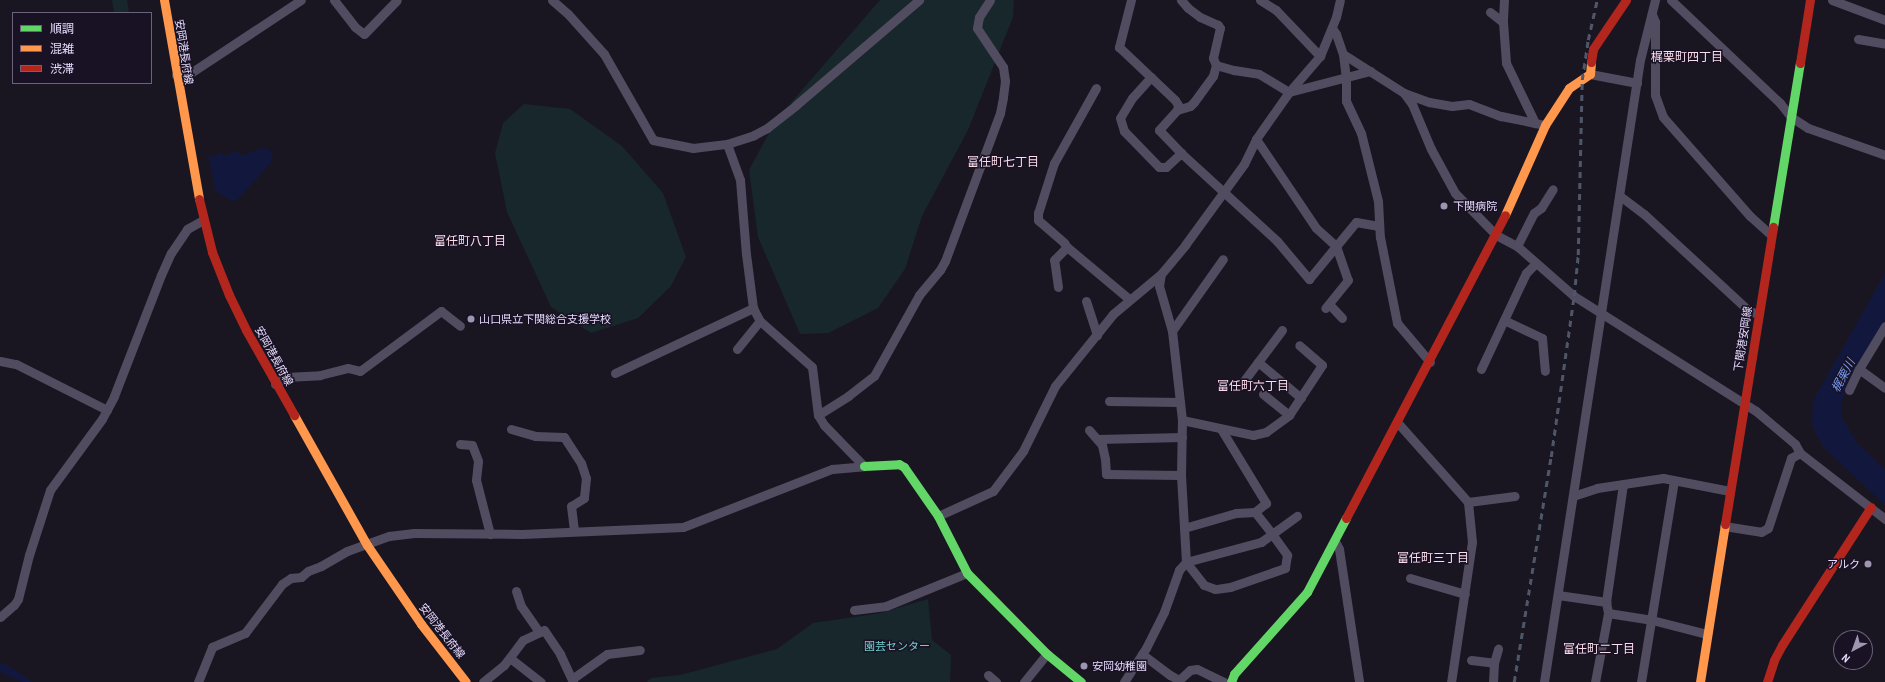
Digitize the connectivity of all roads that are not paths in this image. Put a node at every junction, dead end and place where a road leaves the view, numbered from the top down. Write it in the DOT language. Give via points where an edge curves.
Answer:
graph roads {
  1 [pos="164,0"];
  2 [pos="301,0"];
  3 [pos="334,0"];
  4 [pos="397,0"];
  5 [pos="552,0"];
  6 [pos="918,0"];
  7 [pos="990,0"];
  8 [pos="1131,0"];
  9 [pos="1181,0"];
  10 [pos="1260,0"];
  11 [pos="1340,0"];
  12 [pos="1504,0"];
  13 [pos="1626,0"];
  14 [pos="1655,0"];
  15 [pos="1671,0"];
  16 [pos="1810,0"];
  17 [pos="1832,0"];
  18 [pos="1490,12"];
  19 [pos="1652,13"];
  20 [pos="1885,20"];
  21 [pos="1503,22"];
  22 [pos="1332,28"];
  23 [pos="1858,39"];
  24 [pos="1885,44"];
  25 [pos="1343,54"];
  26 [pos="1320,56"];
  27 [pos="1216,65"];
  28 [pos="1370,72"];
  29 [pos="1590,74"];
  30 [pos="176,75"];
  31 [pos="1151,77"];
  32 [pos="1346,77"];
  33 [pos="1637,83"];
  34 [pos="1096,88"];
  35 [pos="1289,92"];
  36 [pos="1404,93"];
  37 [pos="1177,110"];
  38 [pos="1791,117"];
  39 [pos="1535,123"];
  40 [pos="1545,125"];
  41 [pos="1256,139"];
  42 [pos="728,144"];
  43 [pos="1181,153"];
  44 [pos="1885,155"];
  45 [pos="1553,189"];
  46 [pos="1224,192"];
  47 [pos="1620,196"];
  48 [pos="203,220"];
  49 [pos="1379,226"];
  50 [pos="1496,235"];
  51 [pos="1771,236"];
  52 [pos="1336,246"];
  53 [pos="1517,246"];
  54 [pos="1067,247"];
  55 [pos="1223,259"];
  56 [pos="1536,263"];
  57 [pos="1161,274"];
  58 [pos="1058,287"];
  59 [pos="1129,299"];
  60 [pos="1086,301"];
  61 [pos="753,308"];
  62 [pos="1602,314"];
  63 [pos="1759,314"];
  64 [pos="1342,318"];
  65 [pos="760,320"];
  66 [pos="1504,320"];
  67 [pos="460,326"];
  68 [pos="1885,326"];
  69 [pos="1172,330"];
  70 [pos="1282,330"];
  71 [pos="1097,335"];
  72 [pos="1299,346"];
  73 [pos="737,349"];
  74 [pos="0,361"];
  75 [pos="1258,362"];
  76 [pos="1430,362"];
  77 [pos="1481,369"];
  78 [pos="1859,369"];
  79 [pos="1545,371"];
  80 [pos="615,373"];
  81 [pos="1243,382"];
  82 [pos="276,384"];
  83 [pos="1885,388"];
  84 [pos="1849,390"];
  85 [pos="1263,394"];
  86 [pos="1301,398"];
  87 [pos="1109,401"];
  88 [pos="1180,402"];
  89 [pos="1745,404"];
  90 [pos="107,410"];
  91 [pos="818,415"];
  92 [pos="1289,415"];
  93 [pos="1182,420"];
  94 [pos="1397,422"];
  95 [pos="511,429"];
  96 [pos="1221,429"];
  97 [pos="1089,430"];
  98 [pos="1182,437"];
  99 [pos="1098,440"];
  100 [pos="460,444"];
  101 [pos="1800,453"];
  102 [pos="864,466"];
  103 [pos="1180,475"];
  104 [pos="1674,481"];
  105 [pos="1623,484"];
  106 [pos="1730,491"];
  107 [pos="1574,492"];
  108 [pos="1515,496"];
  109 [pos="1468,502"];
  110 [pos="1871,507"];
  111 [pos="1255,512"];
  112 [pos="938,516"];
  113 [pos="1297,516"];
  114 [pos="1885,519"];
  115 [pos="1724,526"];
  116 [pos="1184,528"];
  117 [pos="574,531"];
  118 [pos="490,534"];
  119 [pos="1272,534"];
  120 [pos="1335,541"];
  121 [pos="367,545"];
  122 [pos="1186,562"];
  123 [pos="967,573"];
  124 [pos="1410,578"];
  125 [pos="516,590"];
  126 [pos="1465,594"];
  127 [pos="1558,595"];
  128 [pos="1606,602"];
  129 [pos="854,610"];
  130 [pos="1608,613"];
  131 [pos="0,617"];
  132 [pos="1652,620"];
  133 [pos="539,632"];
  134 [pos="1707,634"];
  135 [pos="1498,649"];
  136 [pos="640,650"];
  137 [pos="1048,654"];
  138 [pos="1142,654"];
  139 [pos="510,658"];
  140 [pos="1471,660"];
  141 [pos="1494,663"];
  142 [pos="988,675"];
  143 [pos="572,680"];
  144 [pos="198,682"];
  145 [pos="466,682"];
  146 [pos="483,682"];
  147 [pos="541,682"];
  148 [pos="996,682"];
  149 [pos="1024,682"];
  150 [pos="1081,682"];
  151 [pos="1124,682"];
  152 [pos="1224,682"];
  153 [pos="1231,682"];
  154 [pos="1359,682"];
  155 [pos="1451,682"];
  156 [pos="1493,682"];
  157 [pos="1544,682"];
  158 [pos="1595,682"];
  159 [pos="1641,682"];
  160 [pos="1700,682"];
  161 [pos="1767,682"];
  1 -- 30 [label="main road, 安岡港長府線"];
  2 -- 30 [label="street" via="189,74"];
  3 -- 4 [label="street" via="364,34"];
  5 -- 42 [label="street" via="604,54 653,140 693,148"];
  6 -- 42 [label="street" via="767,128"];
  7 -- 91 [label="street" via="979,17 977,28 1003,67 1003,97 1000,113 945,261 919,295 874,376"];
  8 -- 31 [label="street" via="1119,47"];
  9 -- 27 [label="street" via="1200,17 1220,28 1213,58"];
  10 -- 26 [label="street" via="1276,10"];
  11 -- 22 [label="street"];
  12 -- 21 [label="street"];
  13 -- 29 [label="main road" via="1593,49"];
  14 -- 19 [label="street"];
  15 -- 38 [label="street" via="1780,103"];
  16 -- 38 [label="main road, 下関港安岡線"];
  17 -- 20 [label="street"];
  18 -- 21 [label="street"];
  19 -- 33 [label="street"];
  19 -- 51 [label="street" via="1655,22 1655,95 1663,117 1750,216"];
  21 -- 39 [label="street" via="1506,63"];
  22 -- 25 [label="street"];
  22 -- 26 [label="street"];
  23 -- 24 [label="street"];
  25 -- 28 [label="street"];
  25 -- 32 [label="street"];
  26 -- 35 [label="street"];
  27 -- 35 [label="street" via="1259,74"];
  27 -- 37 [label="street" via="1213,76 1194,102"];
  28 -- 32 [label="street"];
  28 -- 36 [label="street"];
  29 -- 33 [label="street"];
  29 -- 40 [label="main road" via="1569,88"];
  30 -- 48 [label="main road, 安岡港長府線"];
  31 -- 37 [label="street" via="1175,100"];
  31 -- 43 [label="street" via="1132,98 1120,118 1124,132 1159,167 1166,167"];
  32 -- 35 [label="street"];
  32 -- 49 [label="street" via="1346,101 1361,132 1378,202"];
  33 -- 47 [label="street"];
  34 -- 54 [label="street" via="1054,163 1038,213 1038,220"];
  35 -- 41 [label="street"];
  36 -- 39 [label="street" via="1429,102 1452,106 1470,104 1501,116"];
  36 -- 50 [label="street" via="1412,104 1431,149 1455,193"];
  37 -- 43 [label="street" via="1159,130"];
  38 -- 44 [label="street" via="1808,128"];
  38 -- 51 [label="main road, 下関港安岡線"];
  39 -- 40 [label="street"];
  40 -- 50 [label="main road"];
  41 -- 46 [label="street" via="1244,164"];
  41 -- 52 [label="street" via="1316,228"];
  42 -- 61 [label="street" via="740,180"];
  43 -- 46 [label="street"];
  45 -- 53 [label="street" via="1541,208 1534,213"];
  46 -- 52 [label="street" via="1277,241 1309,279"];
  46 -- 57 [label="street"];
  47 -- 62 [label="street"];
  47 -- 63 [label="street" via="1644,214 1749,311"];
  48 -- 82 [label="main road, 安岡港長府線" via="229,295"];
  48 -- 90 [label="street" via="187,229 171,253"];
  49 -- 52 [label="street" via="1356,222"];
  49 -- 76 [label="street" via="1397,322"];
  50 -- 53 [label="street"];
  50 -- 76 [label="main road"];
  51 -- 63 [label="main road, 下関港安岡線"];
  52 -- 64 [label="street" via="1348,280 1327,306"];
  53 -- 56 [label="street"];
  54 -- 58 [label="street" via="1054,260"];
  54 -- 59 [label="street"];
  55 -- 69 [label="street"];
  56 -- 62 [label="street" via="1574,296"];
  56 -- 66 [label="street" via="1526,273"];
  57 -- 59 [label="street"];
  57 -- 69 [label="street" via="1159,286"];
  59 -- 71 [label="street"];
  60 -- 71 [label="street"];
  61 -- 65 [label="street"];
  61 -- 80 [label="street"];
  62 -- 89 [label="street"];
  62 -- 107 [label="street"];
  63 -- 89 [label="main road, 下関港安岡線"];
  65 -- 73 [label="street"];
  65 -- 91 [label="street" via="812,367"];
  66 -- 77 [label="street"];
  66 -- 79 [label="street" via="1542,338"];
  67 -- 82 [label="street" via="441,311 360,371 348,368 320,375 286,377"];
  68 -- 78 [label="street"];
  69 -- 88 [label="street"];
  70 -- 75 [label="street"];
  71 -- 112 [label="street" via="1055,386 1023,451 993,491"];
  72 -- 86 [label="street" via="1322,365"];
  74 -- 90 [label="street" via="16,364"];
  75 -- 81 [label="street"];
  75 -- 86 [label="street"];
  76 -- 94 [label="main road"];
  78 -- 83 [label="street"];
  78 -- 84 [label="street"];
  82 -- 121 [label="main road, 安岡港長府線"];
  85 -- 92 [label="street"];
  86 -- 92 [label="street"];
  87 -- 88 [label="street"];
  88 -- 93 [label="street"];
  89 -- 101 [label="street" via="1795,444"];
  89 -- 106 [label="main road, 下関港安岡線"];
  90 -- 131 [label="street" via="50,490 28,555 18,599"];
  91 -- 102 [label="street" via="824,425"];
  92 -- 96 [label="street" via="1266,432 1254,435"];
  93 -- 96 [label="street"];
  93 -- 98 [label="street"];
  94 -- 109 [label="street"];
  94 -- 120 [label="main road"];
  95 -- 117 [label="street" via="535,436 564,437 581,463 586,478 584,498 570,506"];
  96 -- 111 [label="street" via="1266,503"];
  97 -- 99 [label="street"];
  98 -- 99 [label="street"];
  98 -- 103 [label="street"];
  99 -- 103 [label="street" via="1102,445 1106,474"];
  100 -- 118 [label="street" via="472,444 478,461 476,480"];
  101 -- 110 [label="street"];
  101 -- 115 [label="street" via="1791,458 1768,528 1761,532"];
  102 -- 112 [label="main road" via="899,464 904,467"];
  102 -- 117 [label="street" via="832,469 683,527"];
  103 -- 116 [label="street"];
  104 -- 105 [label="street" via="1662,478"];
  104 -- 106 [label="street"];
  104 -- 132 [label="street"];
  105 -- 107 [label="street"];
  105 -- 128 [label="street"];
  106 -- 115 [label="main road, 下関港安岡線"];
  107 -- 127 [label="street"];
  108 -- 109 [label="street"];
  109 -- 126 [label="street" via="1472,542"];
  110 -- 114 [label="street"];
  110 -- 161 [label="main road" via="1782,645"];
  111 -- 116 [label="street" via="1236,512"];
  111 -- 119 [label="street"];
  112 -- 123 [label="main road"];
  113 -- 119 [label="street"];
  115 -- 134 [label="main road, 下関港安岡線"];
  116 -- 122 [label="street"];
  117 -- 118 [label="street"];
  118 -- 121 [label="street" via="414,533 389,536"];
  119 -- 122 [label="street" via="1261,542"];
  119 -- 122 [label="street" via="1287,555 1285,568 1230,587 1214,589 1204,586"];
  120 -- 153 [label="main road" via="1307,592 1234,674"];
  120 -- 154 [label="street" via="1339,549"];
  121 -- 144 [label="street" via="347,551 301,577 291,578 282,584 250,629 212,647"];
  121 -- 145 [label="main road, 安岡港長府線" via="420,624"];
  122 -- 138 [label="street" via="1179,570 1164,612"];
  123 -- 129 [label="street" via="886,606"];
  123 -- 137 [label="main road"];
  124 -- 126 [label="street"];
  125 -- 133 [label="street" via="521,606"];
  126 -- 155 [label="street" via="1451,660"];
  127 -- 128 [label="street"];
  127 -- 157 [label="street"];
  128 -- 130 [label="street"];
  130 -- 132 [label="street"];
  130 -- 158 [label="street"];
  132 -- 134 [label="street"];
  132 -- 159 [label="street"];
  133 -- 139 [label="street" via="523,640"];
  133 -- 143 [label="street" via="544,630 560,654"];
  134 -- 160 [label="main road, 下関港安岡線"];
  135 -- 141 [label="street"];
  136 -- 143 [label="street" via="607,654"];
  137 -- 149 [label="street"];
  137 -- 150 [label="main road"];
  138 -- 151 [label="street"];
  138 -- 152 [label="street" via="1179,680 1190,670 1197,669"];
  139 -- 146 [label="street"];
  139 -- 147 [label="street"];
  140 -- 141 [label="street"];
  141 -- 156 [label="street"];
  142 -- 148 [label="street"];
}
